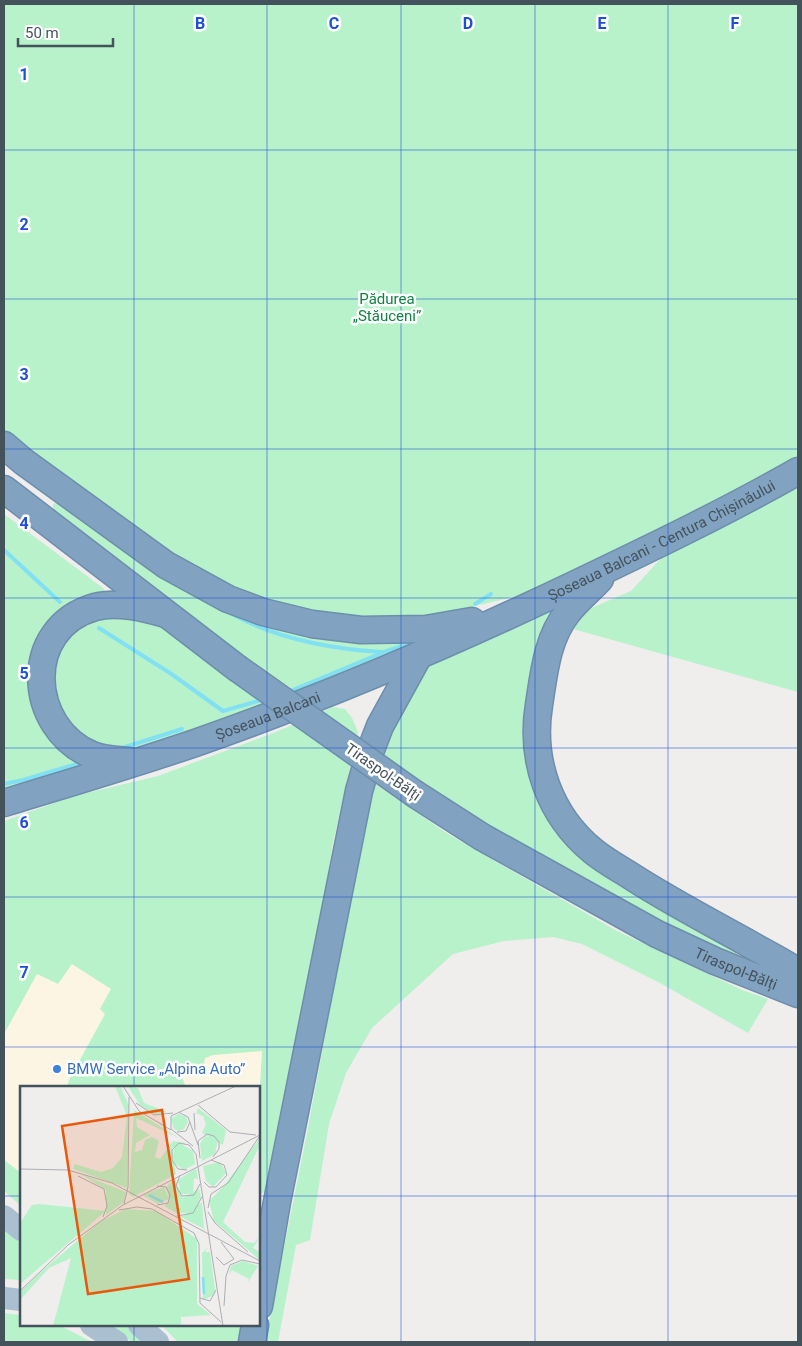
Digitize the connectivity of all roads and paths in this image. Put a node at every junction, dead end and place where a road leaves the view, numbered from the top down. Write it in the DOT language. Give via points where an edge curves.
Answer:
graph roads {
  1 [pos="4,445"];
  2 [pos="24,462"];
  3 [pos="798,471"];
  4 [pos="4,484"];
  5 [pos="4,489"];
  6 [pos="14,503"];
  7 [pos="614,566"];
  8 [pos="524,608"];
  9 [pos="166,614"];
  10 [pos="419,655"];
  11 [pos="139,761"];
  12 [pos="4,803"];
  13 [pos="798,972"];
  14 [pos="798,994"];
  15 [pos="4,1216"];
  16 [pos="20,1229"];
  17 [pos="4,1298"];
  18 [pos="20,1300"];
  19 [pos="260,1300"];
  20 [pos="93,1326"];
  21 [pos="140,1326"];
  22 [pos="255,1326"];
  23 [pos="117,1342"];
  24 [pos="158,1342"];
  25 [pos="252,1342"];
  1 -- 2 [label="highway"];
  2 -- 4 [label="highway"];
  2 -- 8 [label="highway" via="166,565 228,599 263,612 312,624 361,630 426,629"];
  3 -- 7 [label="highway, Șoseaua Balcani - Centura Chișinăului" via="706,522"];
  5 -- 6 [label="highway, Tiraspol-Bălți"];
  6 -- 9 [label="highway, Tiraspol-Bălți"];
  7 -- 8 [label="highway, Șoseaua Balcani - Centura Chișinăului"];
  7 -- 13 [label="highway" via="567,612 545,662 536,740 539,763 551,800 576,835 594,851 663,896"];
  8 -- 10 [label="highway, Șoseaua Balcani"];
  9 -- 11 [label="highway" via="118,606 89,610 59,628 49,642 42,663 44,700 51,718 68,739 98,758"];
  9 -- 14 [label="highway, Tiraspol-Bălți, bridge" via="237,668 482,838 657,934"];
  10 -- 11 [label="highway, Șoseaua Balcani" via="270,716"];
  10 -- 19 [label="highway" via="380,726 359,791"];
  11 -- 12 [label="highway, Șoseaua Balcani"];
  15 -- 16 [label="main road"];
  17 -- 18 [label="main road"];
  20 -- 23 [label="main road"];
  21 -- 24 [label="main road"];
  22 -- 25 [label="highway"];
}
